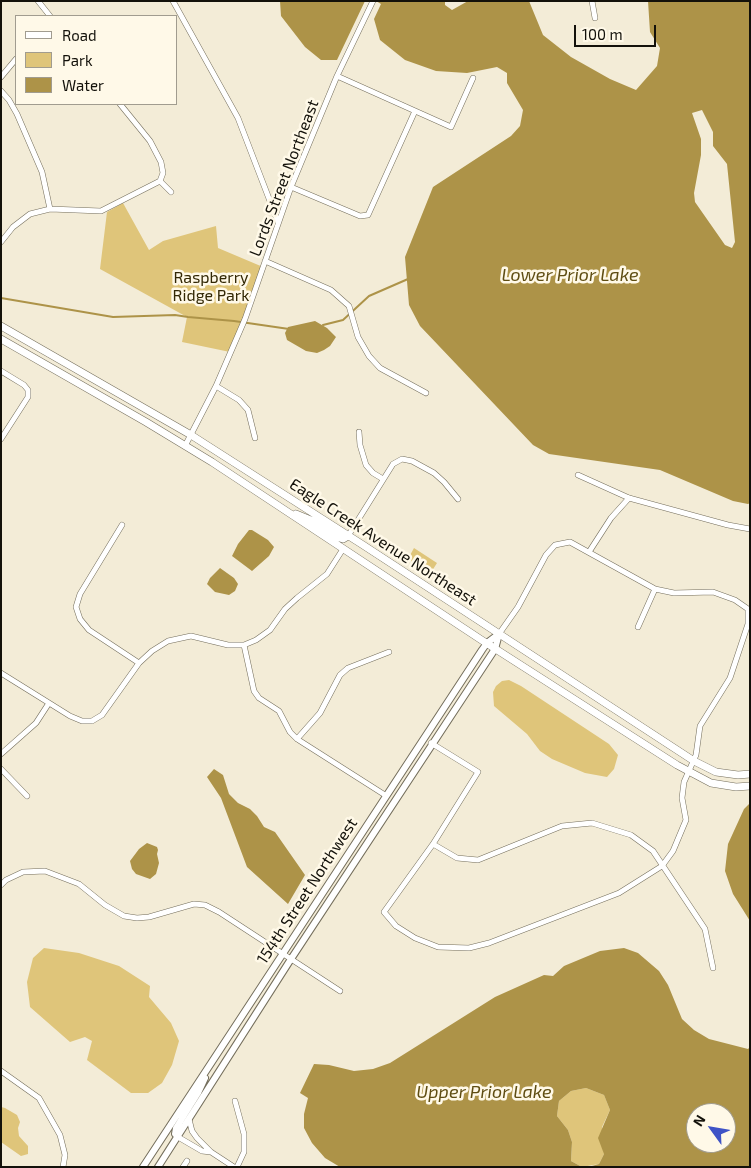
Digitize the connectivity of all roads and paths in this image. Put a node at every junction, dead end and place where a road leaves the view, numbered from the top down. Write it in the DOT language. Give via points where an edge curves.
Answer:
graph roads {
  1 [pos="38,1"];
  2 [pos="173,1"];
  3 [pos="372,1"];
  4 [pos="592,1"];
  5 [pos="49,15"];
  6 [pos="595,18"];
  7 [pos="15,60"];
  8 [pos="337,76"];
  9 [pos="1,77"];
  10 [pos="473,78"];
  11 [pos="1,91"];
  12 [pos="121,105"];
  13 [pos="415,111"];
  14 [pos="160,181"];
  15 [pos="291,187"];
  16 [pos="171,192"];
  17 [pos="50,208"];
  18 [pos="278,222"];
  19 [pos="1,242"];
  20 [pos="265,261"];
  21 [pos="1,326"];
  22 [pos="1,340"];
  23 [pos="1,371"];
  24 [pos="216,386"];
  25 [pos="426,393"];
  26 [pos="359,432"];
  27 [pos="191,435"];
  28 [pos="255,438"];
  29 [pos="1,439"];
  30 [pos="185,446"];
  31 [pos="578,475"];
  32 [pos="384,479"];
  33 [pos="629,498"];
  34 [pos="458,499"];
  35 [pos="286,510"];
  36 [pos="122,526"];
  37 [pos="750,529"];
  38 [pos="348,536"];
  39 [pos="343,548"];
  40 [pos="589,552"];
  41 [pos="655,589"];
  42 [pos="638,626"];
  43 [pos="500,634"];
  44 [pos="487,643"];
  45 [pos="244,645"];
  46 [pos="495,649"];
  47 [pos="390,652"];
  48 [pos="139,663"];
  49 [pos="1,673"];
  50 [pos="49,703"];
  51 [pos="297,739"];
  52 [pos="431,744"];
  53 [pos="1,754"];
  54 [pos="691,767"];
  55 [pos="1,769"];
  56 [pos="750,774"];
  57 [pos="750,786"];
  58 [pos="386,795"];
  59 [pos="27,796"];
  60 [pos="433,844"];
  61 [pos="662,866"];
  62 [pos="1,885"];
  63 [pos="282,953"];
  64 [pos="291,959"];
  65 [pos="714,968"];
  66 [pos="340,991"];
  67 [pos="212,1061"];
  68 [pos="1,1071"];
  69 [pos="235,1101"];
  70 [pos="189,1119"];
  71 [pos="178,1136"];
  72 [pos="211,1152"];
  73 [pos="187,1161"];
  74 [pos="63,1167"];
  75 [pos="143,1167"];
  76 [pos="158,1167"];
  77 [pos="183,1167"];
  78 [pos="236,1167"];
  1 -- 5 [label="street"];
  2 -- 18 [label="street" via="238,118"];
  3 -- 8 [label="street, Lords Street Northeast"];
  4 -- 6 [label="street"];
  7 -- 9 [label="street"];
  8 -- 13 [label="street"];
  8 -- 15 [label="street, Lords Street Northeast"];
  10 -- 13 [label="street" via="451,127"];
  11 -- 17 [label="street" via="10,100 42,172"];
  12 -- 14 [label="street" via="161,162 163,173"];
  13 -- 15 [label="street" via="368,215 360,216"];
  14 -- 16 [label="street"];
  14 -- 17 [label="street" via="101,211"];
  15 -- 18 [label="street, Lords Street Northeast"];
  17 -- 19 [label="street" via="30,214"];
  18 -- 20 [label="street, Lords Street Northeast"];
  20 -- 24 [label="street, Lords Street Northeast" via="245,320"];
  20 -- 25 [label="street" via="331,290 349,306 358,337 380,368"];
  21 -- 27 [label="main road, Eagle Creek Avenue Northeast"];
  22 -- 30 [label="main road, Eagle Creek Avenue Northeast"];
  23 -- 29 [label="street" via="28,390 28,396"];
  24 -- 27 [label="street, Lords Street Northeast"];
  24 -- 28 [label="street" via="239,400 248,410"];
  26 -- 32 [label="street" via="366,465"];
  27 -- 30 [label="street, Lords Street Northeast"];
  27 -- 38 [label="main road, Eagle Creek Avenue Northeast"];
  30 -- 35 [label="main road, Eagle Creek Avenue Northeast"];
  31 -- 33 [label="street"];
  32 -- 34 [label="street" via="393,464 412,460 444,482"];
  32 -- 38 [label="street"];
  33 -- 37 [label="street"];
  33 -- 40 [label="street" via="611,518"];
  35 -- 38 [label="main road" via="306,517 340,538"];
  35 -- 39 [label="main road, Eagle Creek Avenue Northeast"];
  36 -- 48 [label="street" via="80,594 76,607 89,630"];
  38 -- 43 [label="main road, Eagle Creek Avenue Northeast"];
  39 -- 44 [label="main road, Eagle Creek Avenue Northeast"];
  39 -- 45 [label="street" via="327,574 285,609 270,630"];
  40 -- 41 [label="street, 154th Street Northwest"];
  40 -- 43 [label="street, 154th Street Northwest" via="570,542 555,545"];
  41 -- 42 [label="street"];
  41 -- 54 [label="street" via="674,593 712,592 735,600 748,609 748,624 730,678 700,726"];
  43 -- 44 [label="street, 154th Street Northwest"];
  43 -- 46 [label="street, 154th Street Northwest"];
  43 -- 54 [label="main road, Eagle Creek Avenue Northeast"];
  44 -- 46 [label="main road, Eagle Creek Avenue Northeast"];
  44 -- 58 [label="street, 154th Street Northwest"];
  45 -- 48 [label="street" via="228,645 191,636 168,641"];
  45 -- 51 [label="street" via="254,690 259,698 279,712"];
  46 -- 52 [label="street, 154th Street Northwest"];
  46 -- 54 [label="main road, Eagle Creek Avenue Northeast"];
  47 -- 51 [label="street" via="340,674 320,712"];
  48 -- 50 [label="street" via="102,715 92,721 70,716"];
  49 -- 50 [label="street"];
  50 -- 53 [label="street" via="36,724"];
  51 -- 58 [label="street"];
  52 -- 60 [label="street" via="478,772"];
  52 -- 64 [label="street, 154th Street Northwest"];
  54 -- 56 [label="main road, Eagle Creek Avenue Northeast"];
  54 -- 57 [label="main road, Eagle Creek Avenue Northeast" via="712,783"];
  54 -- 61 [label="street" via="684,782 682,798 686,820 673,851"];
  55 -- 59 [label="street"];
  58 -- 63 [label="street, 154th Street Northwest"];
  60 -- 61 [label="street" via="456,858 478,860 562,826 592,823 631,835 653,851"];
  60 -- 61 [label="street" via="384,912 396,926 438,947 469,948 489,943 619,893"];
  61 -- 65 [label="street" via="705,929"];
  62 -- 63 [label="street" via="23,872 45,871 79,884 124,916 137,918 194,904 205,906"];
  63 -- 64 [label="street"];
  63 -- 67 [label="street, 154th Street Northwest"];
  64 -- 66 [label="street"];
  64 -- 70 [label="street, 154th Street Northwest"];
  67 -- 71 [label="street" via="198,1093 176,1128"];
  67 -- 75 [label="street, 154th Street Northwest"];
  68 -- 74 [label="street" via="39,1098 60,1135 65,1155"];
  69 -- 78 [label="street" via="244,1143 244,1152"];
  70 -- 71 [label="street, 154th Street Northwest"];
  70 -- 72 [label="street" via="192,1131"];
  71 -- 72 [label="street" via="202,1151"];
  71 -- 76 [label="street, 154th Street Northwest"];
  72 -- 78 [label="street"];
  73 -- 77 [label="street"];
}
